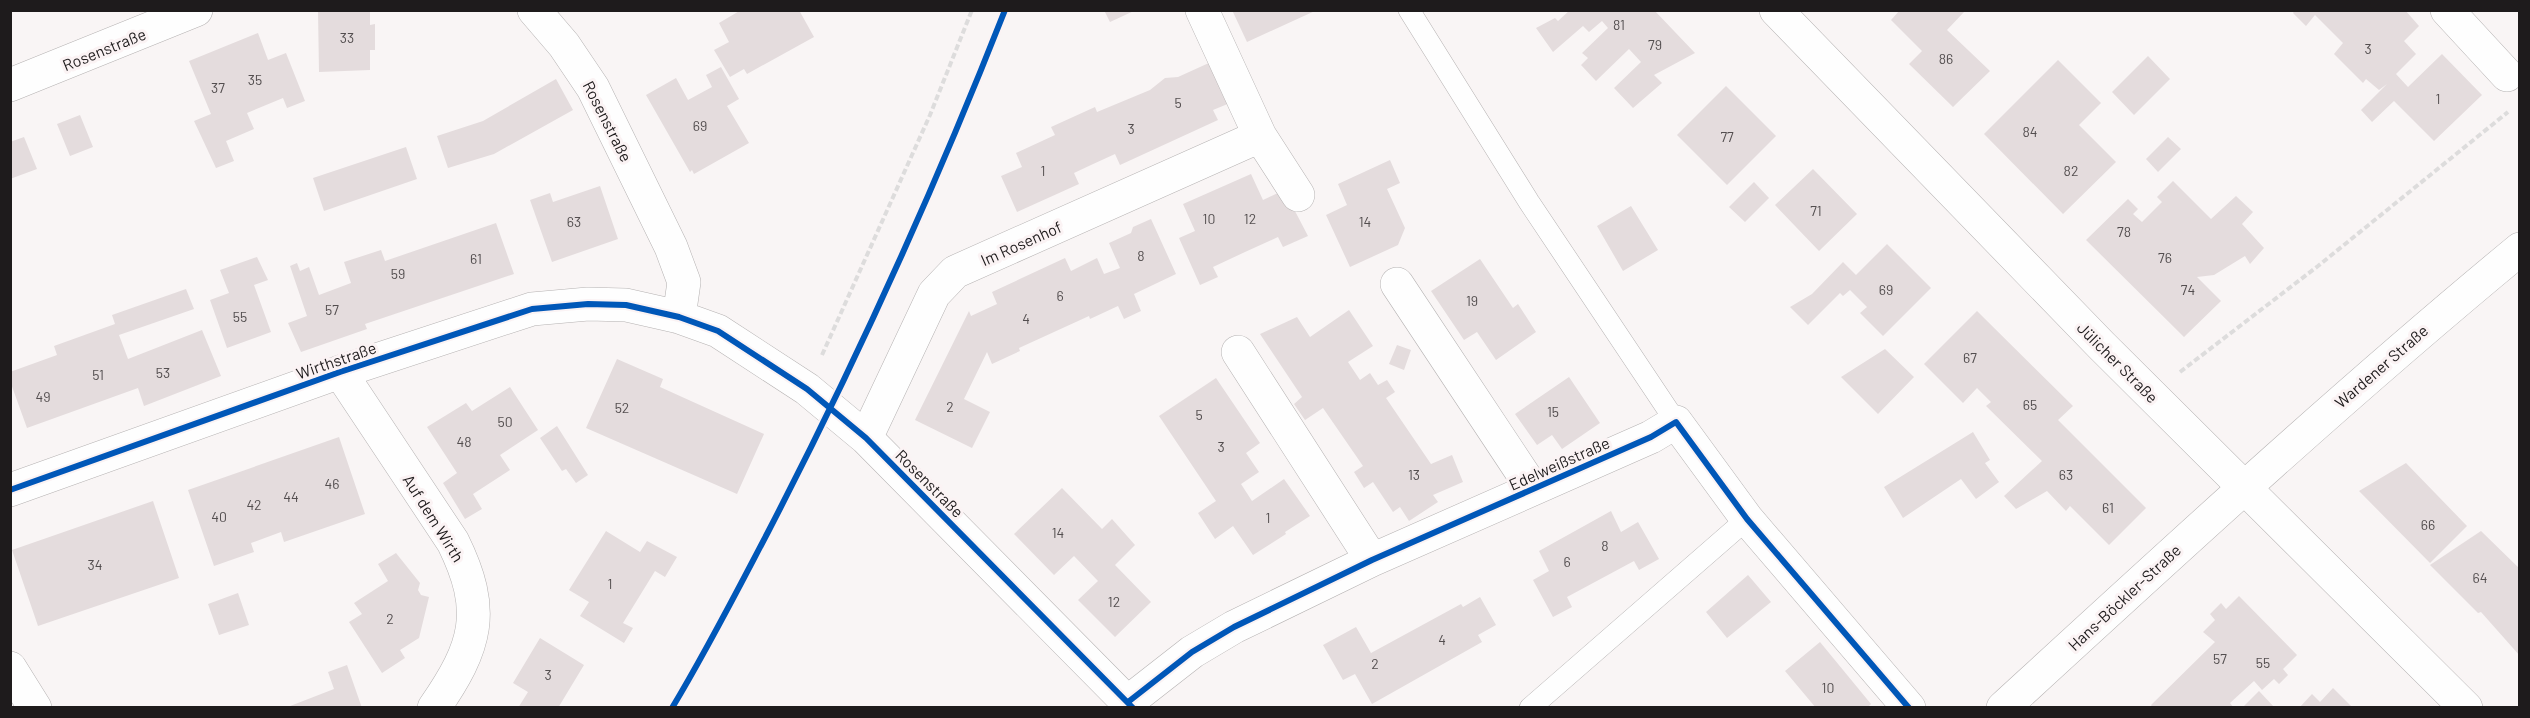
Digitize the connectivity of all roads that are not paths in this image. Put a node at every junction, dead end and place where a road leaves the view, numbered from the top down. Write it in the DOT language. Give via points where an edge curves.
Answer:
graph roads {
  1 [pos="196,10"];
  2 [pos="534,10"];
  3 [pos="1202,10"];
  4 [pos="1409,10"];
  5 [pos="1776,10"];
  6 [pos="2447,10"];
  7 [pos="2507,75"];
  8 [pos="10,85"];
  9 [pos="1260,136"];
  10 [pos="1298,195"];
  11 [pos="2520,249"];
  12 [pos="1397,284"];
  13 [pos="679,317"];
  14 [pos="1238,352"];
  15 [pos="340,372"];
  16 [pos="1676,422"];
  17 [pos="866,438"];
  18 [pos="2244,486"];
  19 [pos="1533,489"];
  20 [pos="10,490"];
  21 [pos="1746,519"];
  22 [pos="1372,560"];
  23 [pos="10,668"];
  24 [pos="1130,705"];
  25 [pos="35,708"];
  26 [pos="434,708"];
  27 [pos="1530,708"];
  28 [pos="1910,708"];
  29 [pos="2003,708"];
  30 [pos="2466,708"];
  1 -- 8 [label="street, Rosenstraße"];
  2 -- 13 [label="street, Rosenstraße" via="564,45 592,88 671,247 684,282"];
  3 -- 9 [label="street"];
  4 -- 16 [label="lane" via="1529,202"];
  5 -- 18 [label="street, Jülicher Straße"];
  6 -- 7 [label="street"];
  9 -- 10 [label="street"];
  9 -- 17 [label="street, Im Rosenhof" via="955,272 934,294"];
  11 -- 18 [label="street, Wardener Straße" via="2407,342"];
  12 -- 19 [label="street, Edelweißstraße"];
  13 -- 15 [label="street, Wirthstraße" via="626,305 588,303 531,309"];
  13 -- 17 [label="street, Rosenstraße" via="718,331 807,389"];
  14 -- 22 [label="street"];
  15 -- 20 [label="street, Wirthstraße"];
  15 -- 26 [label="street, Auf dem Wirth" via="453,542 466,569 475,602 470,637 462,664"];
  16 -- 19 [label="street, Edelweißstraße" via="1652,437"];
  16 -- 21 [label="street"];
  17 -- 24 [label="street, Rosenstraße"];
  18 -- 29 [label="street, Hans-Böckler-Straße"];
  18 -- 30 [label="street, Jülicher Straße"];
  19 -- 22 [label="street, Edelweißstraße"];
  21 -- 27 [label="lane"];
  21 -- 28 [label="street"];
  22 -- 24 [label="street, Edelweißstraße" via="1234,627 1192,652"];
  23 -- 25 [label="street"];
}
